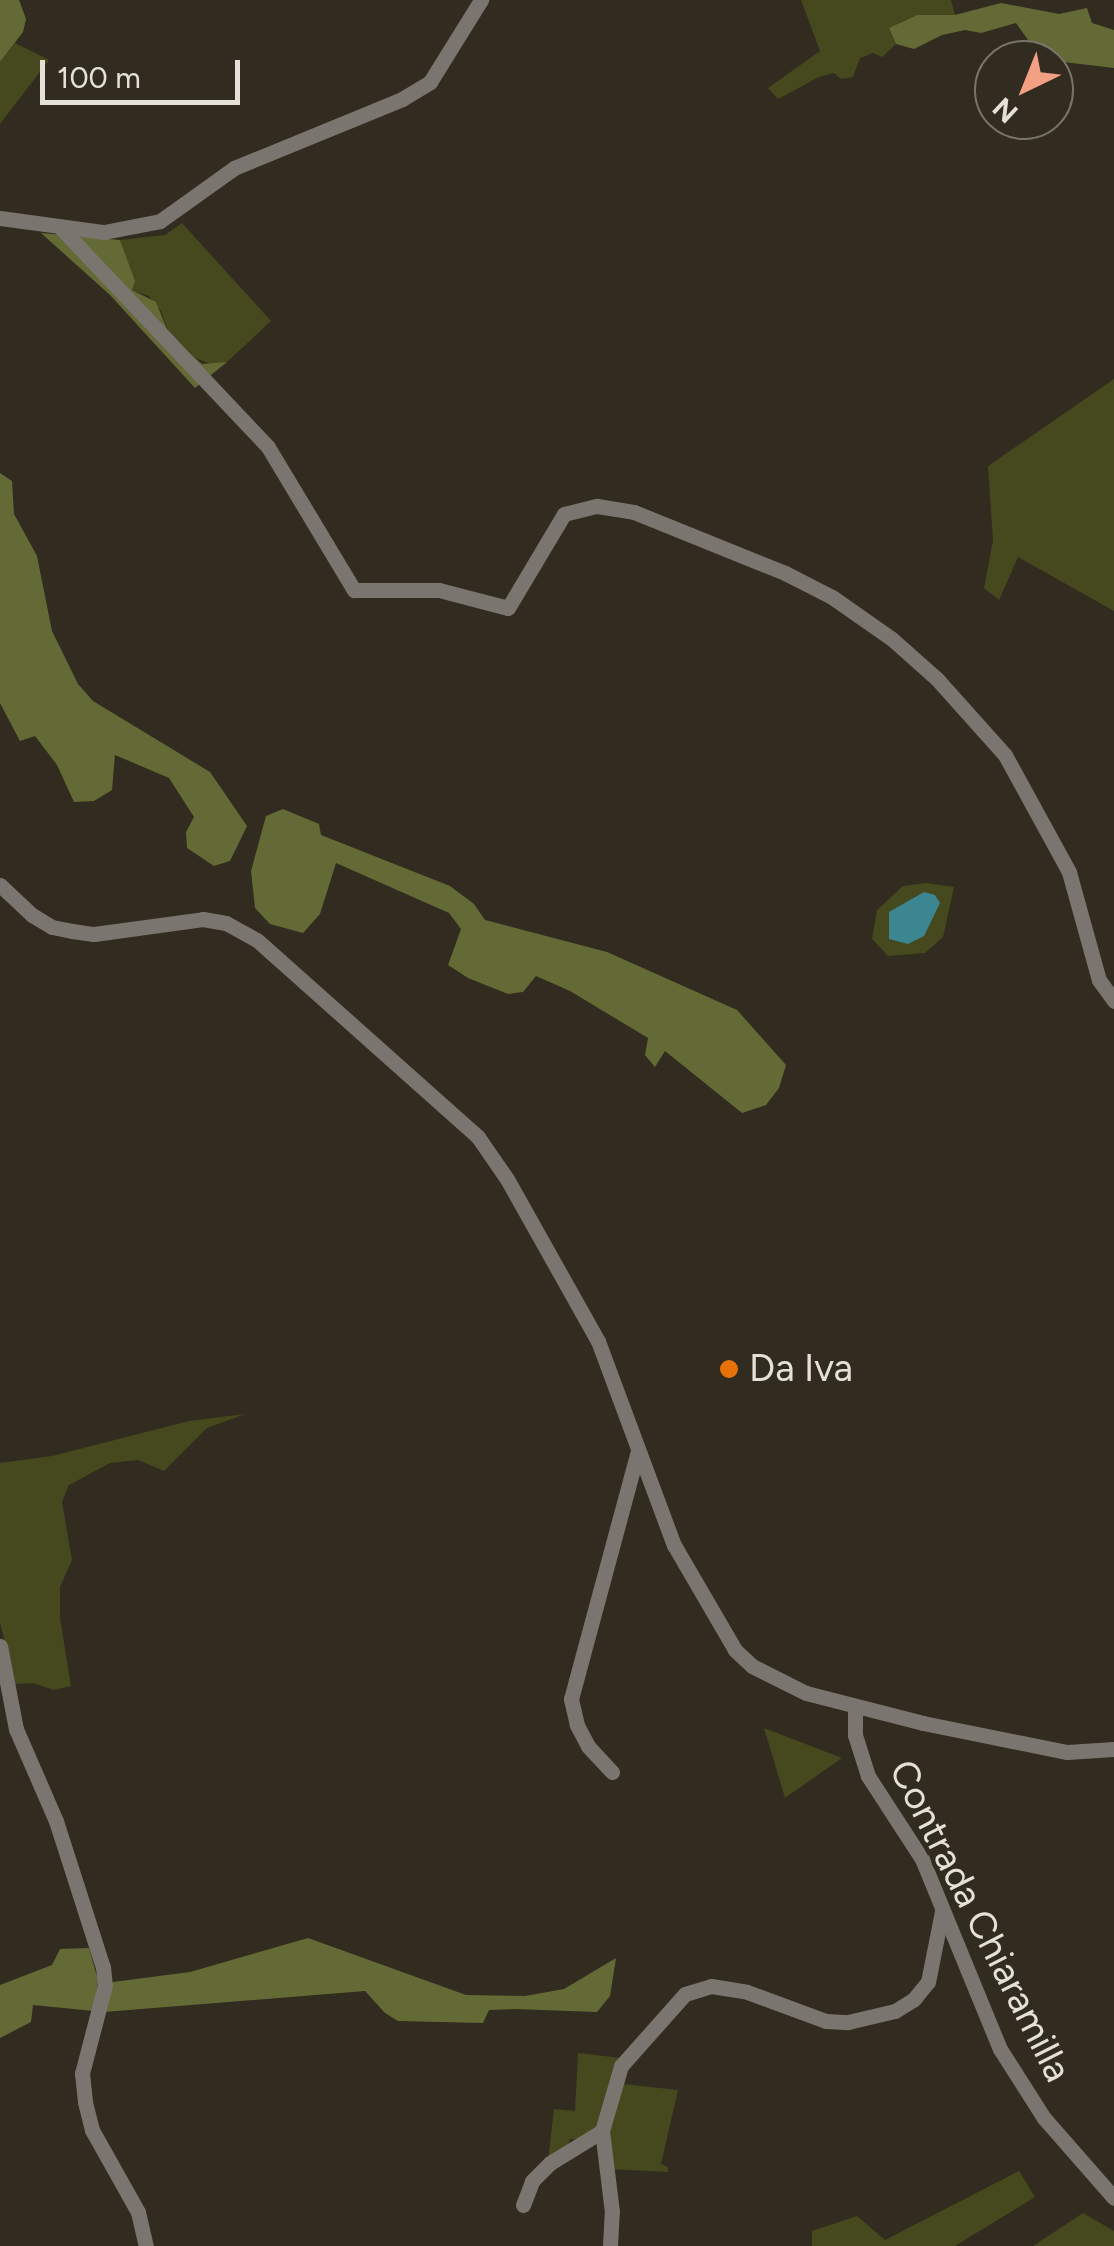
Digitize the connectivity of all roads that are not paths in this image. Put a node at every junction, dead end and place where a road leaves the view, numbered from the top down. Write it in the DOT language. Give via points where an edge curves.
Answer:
graph roads {
  1 [pos="482,0"];
  2 [pos="0,218"];
  3 [pos="60,228"];
  4 [pos="0,885"];
  5 [pos="1114,1002"];
  6 [pos="638,1451"];
  7 [pos="0,1646"];
  8 [pos="855,1707"];
  9 [pos="1110,1750"];
  10 [pos="612,1772"];
  11 [pos="942,1912"];
  12 [pos="602,2131"];
  13 [pos="1114,2198"];
  14 [pos="523,2205"];
  15 [pos="146,2246"];
  16 [pos="610,2246"];
  1 -- 3 [label="street" via="430,82 402,99 246,162 160,221 104,232"];
  2 -- 3 [label="street"];
  3 -- 5 [label="street" via="268,447 354,590 439,590 508,608 564,514 597,506 634,512 785,573 892,639 938,679 1005,755 1069,872 1098,980"];
  4 -- 6 [label="street, Contrada Chiaramilla" via="52,927 94,934 203,919 257,940 478,1137 598,1341"];
  6 -- 8 [label="street, Contrada Chiaramilla" via="674,1544 735,1650 776,1682"];
  6 -- 10 [label="street" via="571,1699 576,1725"];
  7 -- 15 [label="street" via="16,1729 56,1821 104,1967 82,2073 84,2102 92,2130 138,2212"];
  8 -- 9 [label="street, Contrada Chiaramilla" via="1067,1752"];
  8 -- 11 [label="street, Contrada Chiaramilla" via="855,1735 868,1776 911,1840"];
  11 -- 12 [label="street" via="928,1982 895,2011 826,2021 747,1992 711,1986 685,1994 621,2066"];
  11 -- 13 [label="street, Contrada Chiaramilla" via="1000,2049 1044,2118"];
  12 -- 14 [label="street" via="550,2164 532,2181"];
  12 -- 16 [label="street"];
}
